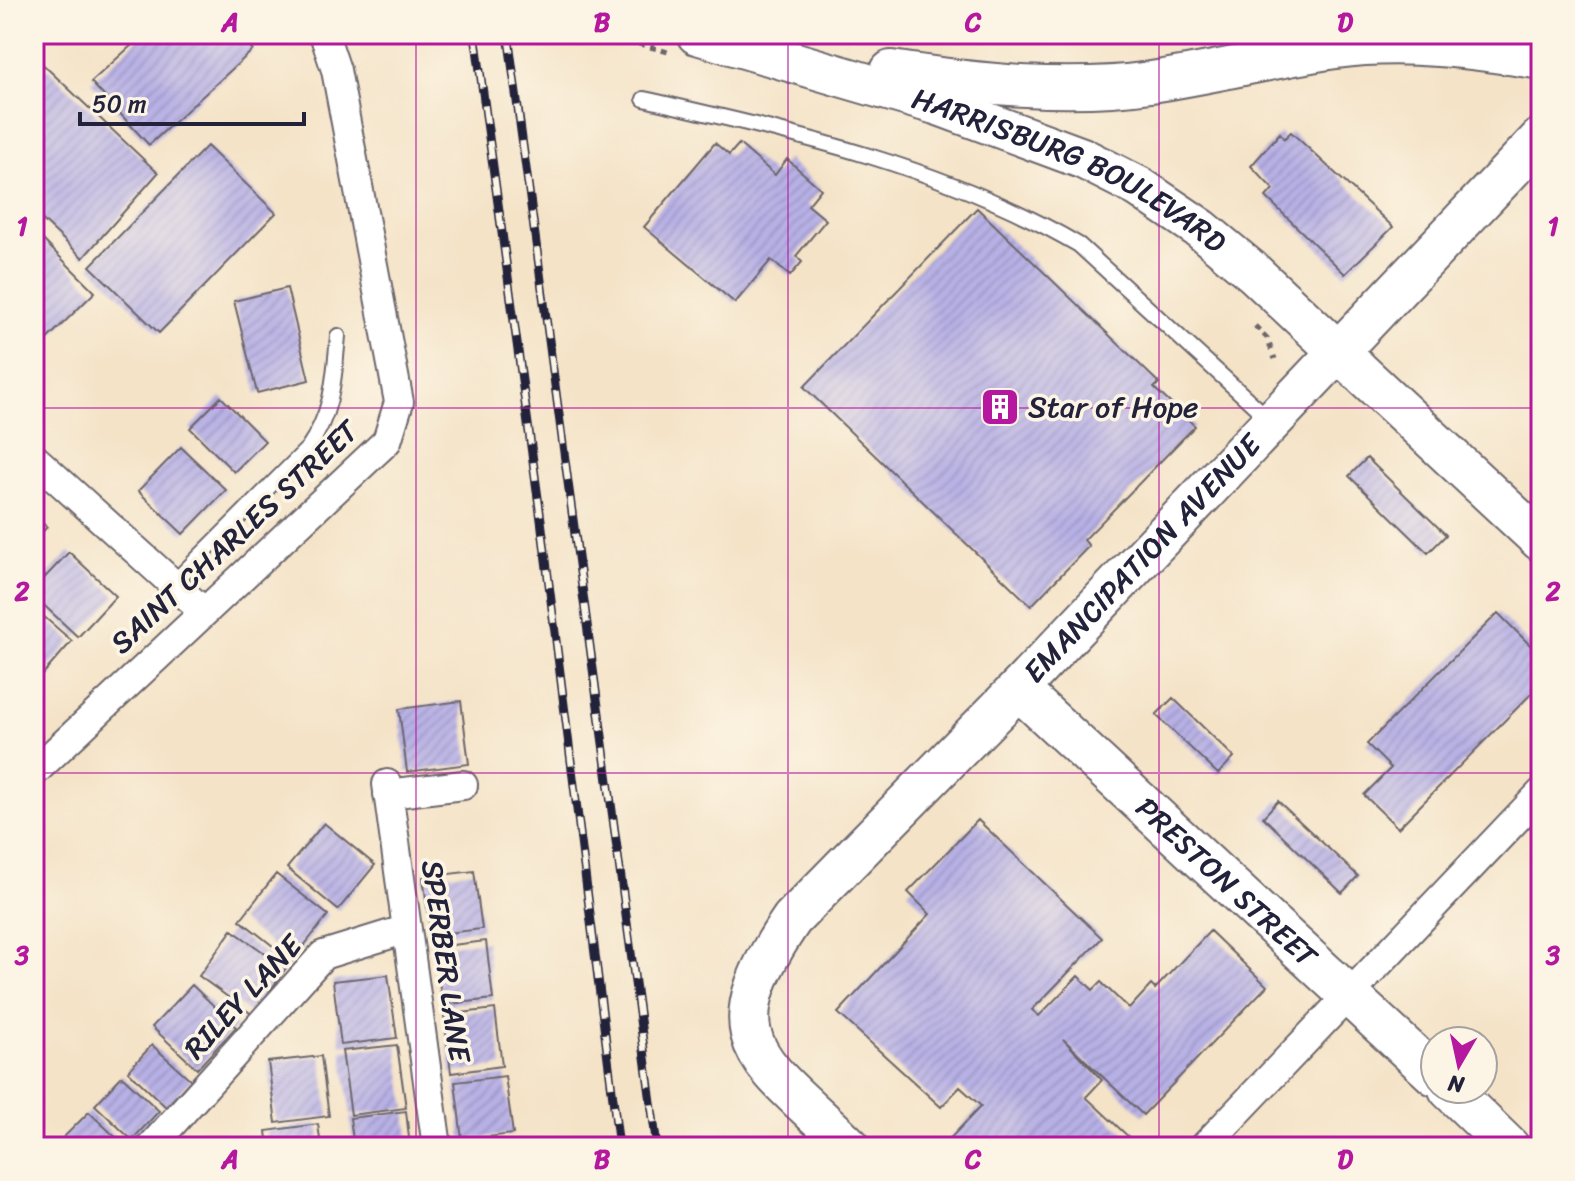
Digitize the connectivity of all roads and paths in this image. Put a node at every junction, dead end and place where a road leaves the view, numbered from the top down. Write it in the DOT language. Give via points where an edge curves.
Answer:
graph roads {
  1 [pos="324,34"];
  2 [pos="604,34"];
  3 [pos="688,44"];
  4 [pos="765,52"];
  5 [pos="1541,59"];
  6 [pos="644,99"];
  7 [pos="1541,138"];
  8 [pos="1249,318"];
  9 [pos="338,336"];
  10 [pos="1338,349"];
  11 [pos="1275,359"];
  12 [pos="1270,421"];
  13 [pos="34,458"];
  14 [pos="1541,541"];
  15 [pos="172,584"];
  16 [pos="204,612"];
  17 [pos="1018,689"];
  18 [pos="34,772"];
  19 [pos="463,785"];
  20 [pos="1541,793"];
  21 [pos="407,929"];
  22 [pos="1350,995"];
  23 [pos="1419,1060"];
  24 [pos="1466,1105"];
  25 [pos="151,1147"];
  26 [pos="437,1147"];
  27 [pos="850,1147"];
  28 [pos="1204,1147"];
  29 [pos="1509,1147"];
  1 -- 16 [label="street, SAINT CHARLES STREET" via="336,70 399,402 387,441"];
  2 -- 3 [label="path"];
  3 -- 4 [label="main road, HARRISBURG BOULEVARD"];
  4 -- 5 [label="main road, HARRISBURG BOULEVARD" via="926,76 1059,88 1149,82 1339,48 1407,45"];
  4 -- 10 [label="main road, HARRISBURG BOULEVARD" via="939,105 1082,158 1139,187 1201,229"];
  6 -- 12 [label="lane" via="955,182 1053,230 1090,255"];
  7 -- 10 [label="main road, EMANCIPATION AVENUE"];
  8 -- 11 [label="path" via="1267,338"];
  9 -- 15 [label="lane" via="324,426"];
  10 -- 12 [label="main road, EMANCIPATION AVENUE"];
  10 -- 14 [label="main road, HARRISBURG BOULEVARD"];
  12 -- 17 [label="main road, EMANCIPATION AVENUE"];
  13 -- 15 [label="street"];
  15 -- 16 [label="street"];
  16 -- 18 [label="street, SAINT CHARLES STREET"];
  17 -- 22 [label="main road, PRESTON STREET"];
  17 -- 27 [label="main road, EMANCIPATION AVENUE" via="792,919 754,984 747,1011 756,1051"];
  19 -- 21 [label="street, SPERBER LANE" via="388,789"];
  20 -- 22 [label="street"];
  21 -- 25 [label="street, RILEY LANE" via="323,955"];
  21 -- 26 [label="street, SPERBER LANE"];
  22 -- 23 [label="main road, PRESTON STREET"];
  22 -- 28 [label="street"];
  24 -- 29 [label="main road"];
}
